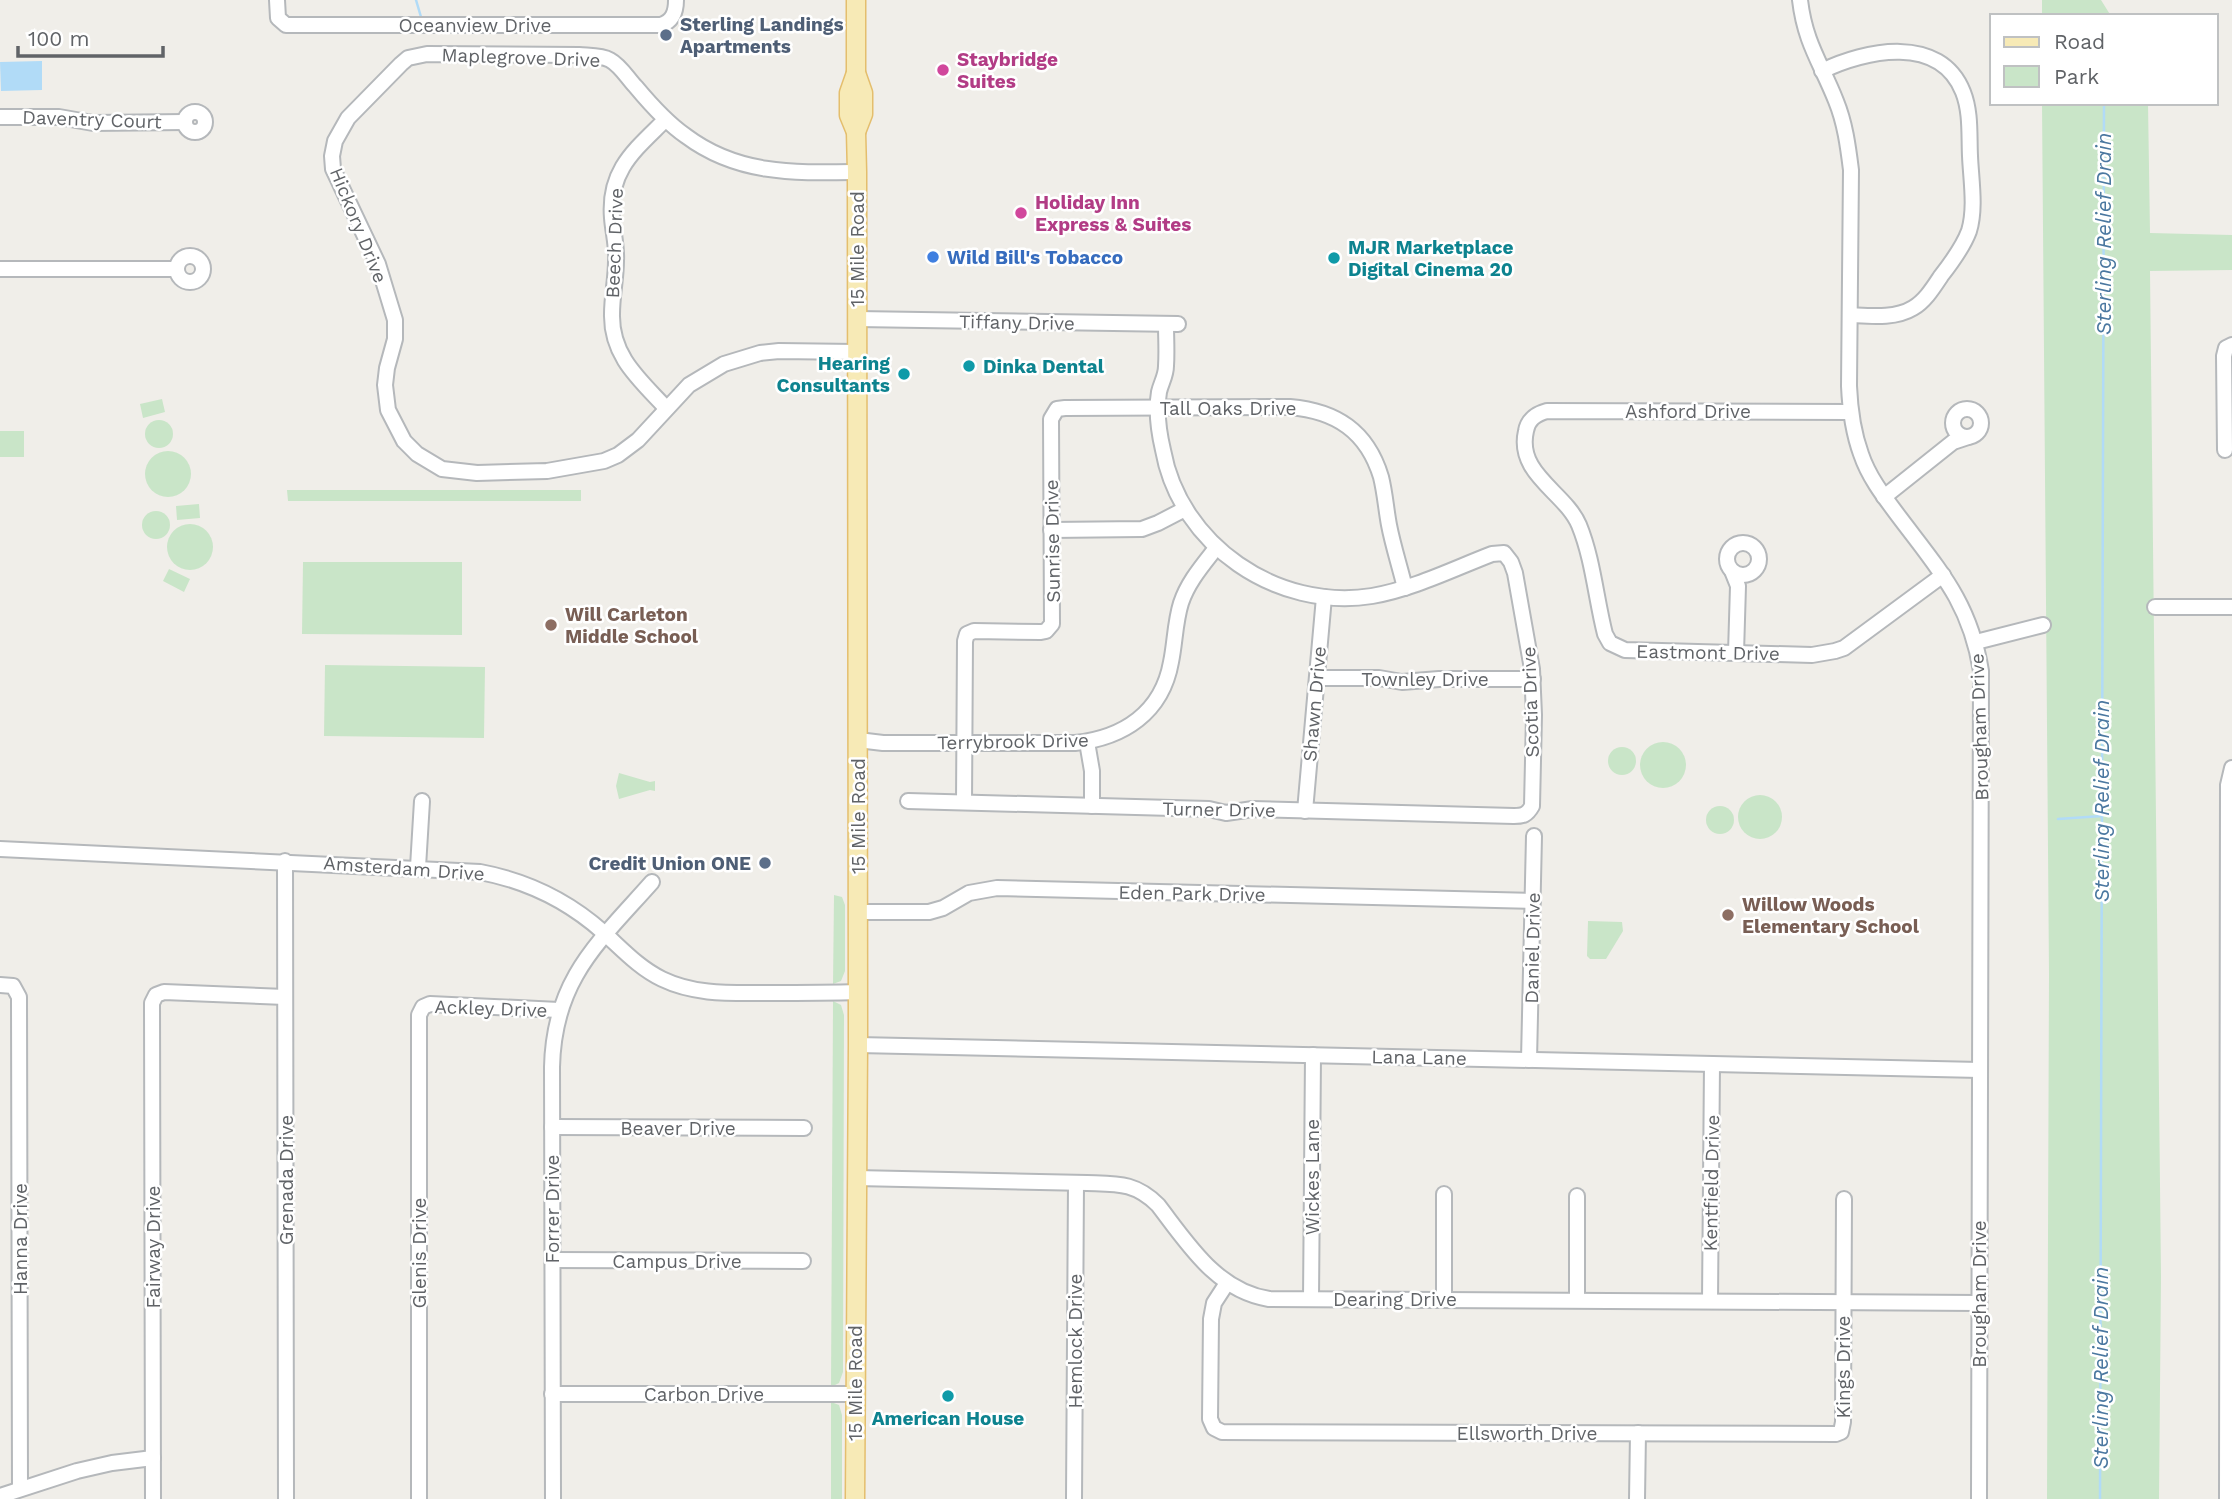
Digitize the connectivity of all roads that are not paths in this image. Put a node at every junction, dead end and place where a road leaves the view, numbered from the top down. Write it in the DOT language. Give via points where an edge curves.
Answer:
graph roads {
  1 [pos="276,0"];
  2 [pos="676,0"];
  3 [pos="856,0"];
  4 [pos="1800,0"];
  5 [pos="401,64"];
  6 [pos="1822,71"];
  7 [pos="0,117"];
  8 [pos="665,120"];
  9 [pos="185,122"];
  10 [pos="857,172"];
  11 [pos="0,269"];
  12 [pos="176,269"];
  13 [pos="1850,315"];
  14 [pos="857,319"];
  15 [pos="2232,345"];
  16 [pos="856,352"];
  17 [pos="1159,407"];
  18 [pos="666,408"];
  19 [pos="1055,411"];
  20 [pos="1850,411"];
  21 [pos="1528,422"];
  22 [pos="1958,436"];
  23 [pos="2225,450"];
  24 [pos="1884,497"];
  25 [pos="1185,509"];
  26 [pos="1051,530"];
  27 [pos="1216,548"];
  28 [pos="1943,575"];
  29 [pos="1738,578"];
  30 [pos="1405,587"];
  31 [pos="1324,597"];
  32 [pos="2155,607"];
  33 [pos="2232,607"];
  34 [pos="2043,625"];
  35 [pos="1976,642"];
  36 [pos="1736,653"];
  37 [pos="1317,678"];
  38 [pos="1533,678"];
  39 [pos="858,740"];
  40 [pos="1087,742"];
  41 [pos="965,743"];
  42 [pos="2232,768"];
  43 [pos="908,801"];
  44 [pos="422,802"];
  45 [pos="964,802"];
  46 [pos="1092,806"];
  47 [pos="1305,811"];
  48 [pos="1528,813"];
  49 [pos="1534,836"];
  50 [pos="0,849"];
  51 [pos="285,861"];
  52 [pos="418,867"];
  53 [pos="652,882"];
  54 [pos="1533,901"];
  55 [pos="857,912"];
  56 [pos="606,934"];
  57 [pos="0,985"];
  58 [pos="858,992"];
  59 [pos="285,998"];
  60 [pos="423,1007"];
  61 [pos="559,1010"];
  62 [pos="858,1045"];
  63 [pos="1313,1055"];
  64 [pos="1529,1060"];
  65 [pos="1712,1064"];
  66 [pos="1980,1070"];
  67 [pos="2230,1071"];
  68 [pos="552,1127"];
  69 [pos="804,1128"];
  70 [pos="856,1178"];
  71 [pos="1076,1182"];
  72 [pos="1444,1194"];
  73 [pos="1577,1196"];
  74 [pos="1844,1199"];
  75 [pos="2230,1204"];
  76 [pos="552,1260"];
  77 [pos="803,1261"];
  78 [pos="1227,1283"];
  79 [pos="1311,1299"];
  80 [pos="1444,1299"];
  81 [pos="1577,1300"];
  82 [pos="1710,1301"];
  83 [pos="1843,1302"];
  84 [pos="1979,1303"];
  85 [pos="552,1394"];
  86 [pos="856,1394"];
  87 [pos="1841,1432"];
  88 [pos="1638,1433"];
  89 [pos="153,1458"];
  90 [pos="20,1489"];
  91 [pos="0,1496"];
  92 [pos="153,1499"];
  93 [pos="286,1499"];
  94 [pos="419,1499"];
  95 [pos="553,1499"];
  96 [pos="855,1499"];
  97 [pos="1074,1499"];
  98 [pos="1637,1499"];
  99 [pos="1979,1499"];
  100 [pos="2227,1499"];
  1 -- 2 [label="street, Oceanview Drive" via="278,18 286,25 661,25 673,17"];
  3 -- 10 [label="main road, 15 Mile Road" via="856,73 863,93 863,114 856,132"];
  4 -- 6 [label="street, Brougham Drive" via="1807,37"];
  5 -- 8 [label="street, Maplegrove Drive" via="427,54 599,56 614,62"];
  5 -- 18 [label="street, Hickory Drive" via="340,128 333,148 333,169 372,248 395,320 385,385 388,410 404,441 442,469 547,471 618,455"];
  6 -- 13 [label="street, Brougham Drive" via="1848,142"];
  6 -- 13 [label="street" via="1871,54 1914,53 1952,74 1963,92 1968,115 1972,212 1959,251 1913,308 1887,316"];
  7 -- 9 [label="street, Daventry Court"];
  8 -- 10 [label="street, Maplegrove Drive" via="694,142 754,167 780,172"];
  8 -- 18 [label="street, Beech Drive" via="630,155 616,177 611,205 616,263 611,313 615,340 629,369"];
  10 -- 14 [label="main road, 15 Mile Road"];
  11 -- 12 [label="street"];
  13 -- 20 [label="street, Brougham Drive"];
  14 -- 16 [label="main road, 15 Mile Road"];
  14 -- 17 [label="street, Tiffany Drive" via="1172,324"];
  15 -- 23 [label="street" via="2224,356"];
  16 -- 18 [label="street" via="791,351 741,358 706,372"];
  16 -- 39 [label="main road, 15 Mile Road"];
  17 -- 19 [label="street, Tall Oaks Drive"];
  17 -- 25 [label="street" via="1164,455"];
  17 -- 30 [label="street, Tall Oaks Drive" via="1290,407 1314,409 1341,422 1357,434 1376,466"];
  19 -- 26 [label="street, Sunrise Drive" via="1051,419"];
  20 -- 21 [label="street, Ashford Drive" via="1558,410 1538,414"];
  20 -- 24 [label="street, Brougham Drive" via="1861,455"];
  21 -- 36 [label="street, Eastmont Drive" via="1525,450 1529,462 1580,527 1610,643 1625,650"];
  22 -- 24 [label="street"];
  24 -- 28 [label="street, Brougham Drive"];
  25 -- 26 [label="street" via="1142,528"];
  25 -- 27 [label="street"];
  26 -- 41 [label="street, Sunrise Drive" via="1050,628 967,634"];
  27 -- 31 [label="street" via="1259,577"];
  27 -- 40 [label="street, Terrybrook Drive" via="1195,574 1181,603 1169,673 1150,708 1128,728"];
  28 -- 35 [label="street, Brougham Drive" via="1966,613"];
  28 -- 36 [label="street, Eastmont Drive" via="1835,651 1812,655"];
  29 -- 36 [label="street"];
  30 -- 31 [label="street" via="1369,596"];
  30 -- 38 [label="street, Scotia Drive" via="1504,553 1515,573"];
  31 -- 37 [label="street, Shawn Drive"];
  32 -- 33 [label="street"];
  34 -- 35 [label="street"];
  35 -- 66 [label="street, Brougham Drive" via="1981,685"];
  37 -- 38 [label="street, Townley Drive" via="1402,682"];
  37 -- 47 [label="street, Shawn Drive"];
  38 -- 48 [label="street, Scotia Drive" via="1532,806"];
  39 -- 41 [label="street, Terrybrook Drive"];
  39 -- 55 [label="main road, 15 Mile Road"];
  40 -- 41 [label="street, Terrybrook Drive"];
  40 -- 46 [label="street"];
  41 -- 45 [label="street, Sunrise Drive"];
  42 -- 67 [label="street" via="2228,785"];
  43 -- 45 [label="street, Turner Drive"];
  44 -- 52 [label="street"];
  45 -- 46 [label="street, Turner Drive"];
  46 -- 47 [label="street, Turner Drive" via="1226,813"];
  47 -- 48 [label="street, Turner Drive"];
  49 -- 54 [label="street, Daniel Drive"];
  50 -- 51 [label="street, Amsterdam Drive"];
  51 -- 52 [label="street, Amsterdam Drive"];
  51 -- 59 [label="street, Grenada Drive"];
  52 -- 56 [label="street, Amsterdam Drive" via="517,880 566,903"];
  53 -- 56 [label="street, Forrer Drive"];
  54 -- 55 [label="street, Eden Park Drive" via="997,888 969,893 929,912"];
  54 -- 64 [label="street, Daniel Drive"];
  55 -- 58 [label="main road, 15 Mile Road"];
  56 -- 58 [label="street, Amsterdam Drive" via="651,974 689,989 710,993"];
  56 -- 61 [label="street, Forrer Drive" via="575,973"];
  57 -- 90 [label="street, Hanna Drive" via="16,989 19,997"];
  58 -- 62 [label="main road, 15 Mile Road"];
  59 -- 89 [label="street, Fairway Drive" via="163,992 152,1003"];
  59 -- 93 [label="street, Grenada Drive"];
  60 -- 61 [label="street, Ackley Drive"];
  60 -- 94 [label="street, Glenis Drive" via="419,1015"];
  61 -- 68 [label="street, Forrer Drive" via="552,1049"];
  62 -- 63 [label="street, Lana Lane"];
  62 -- 70 [label="main road, 15 Mile Road"];
  63 -- 64 [label="street, Lana Lane"];
  63 -- 79 [label="street, Wickes Lane"];
  64 -- 65 [label="street, Lana Lane"];
  65 -- 66 [label="street, Lana Lane"];
  65 -- 82 [label="street, Kentfield Drive"];
  66 -- 84 [label="street, Brougham Drive"];
  67 -- 75 [label="street"];
  68 -- 69 [label="street, Beaver Drive"];
  68 -- 76 [label="street, Forrer Drive"];
  70 -- 71 [label="street, Dearing Drive"];
  70 -- 86 [label="main road, 15 Mile Road"];
  71 -- 78 [label="street, Dearing Drive" via="1124,1184 1140,1190"];
  71 -- 97 [label="street, Hemlock Drive"];
  72 -- 80 [label="street"];
  73 -- 81 [label="street"];
  74 -- 83 [label="street, Kings Drive"];
  75 -- 100 [label="street"];
  76 -- 77 [label="street, Campus Drive"];
  76 -- 85 [label="street, Forrer Drive"];
  78 -- 79 [label="street, Dearing Drive" via="1258,1297"];
  78 -- 88 [label="street, Ellsworth Drive" via="1214,1303 1211,1319 1210,1419 1222,1432"];
  79 -- 80 [label="street, Dearing Drive"];
  80 -- 81 [label="street, Dearing Drive"];
  81 -- 82 [label="street, Dearing Drive"];
  82 -- 83 [label="street, Dearing Drive"];
  83 -- 84 [label="street, Dearing Drive"];
  83 -- 87 [label="street, Kings Drive"];
  84 -- 99 [label="street, Brougham Drive"];
  85 -- 86 [label="street, Carbon Drive"];
  85 -- 95 [label="street, Forrer Drive"];
  86 -- 96 [label="main road, 15 Mile Road"];
  87 -- 88 [label="street, Ellsworth Drive"];
  88 -- 98 [label="street"];
  89 -- 90 [label="street" via="99,1465"];
  89 -- 92 [label="street, Fairway Drive"];
  90 -- 91 [label="street"];
}
